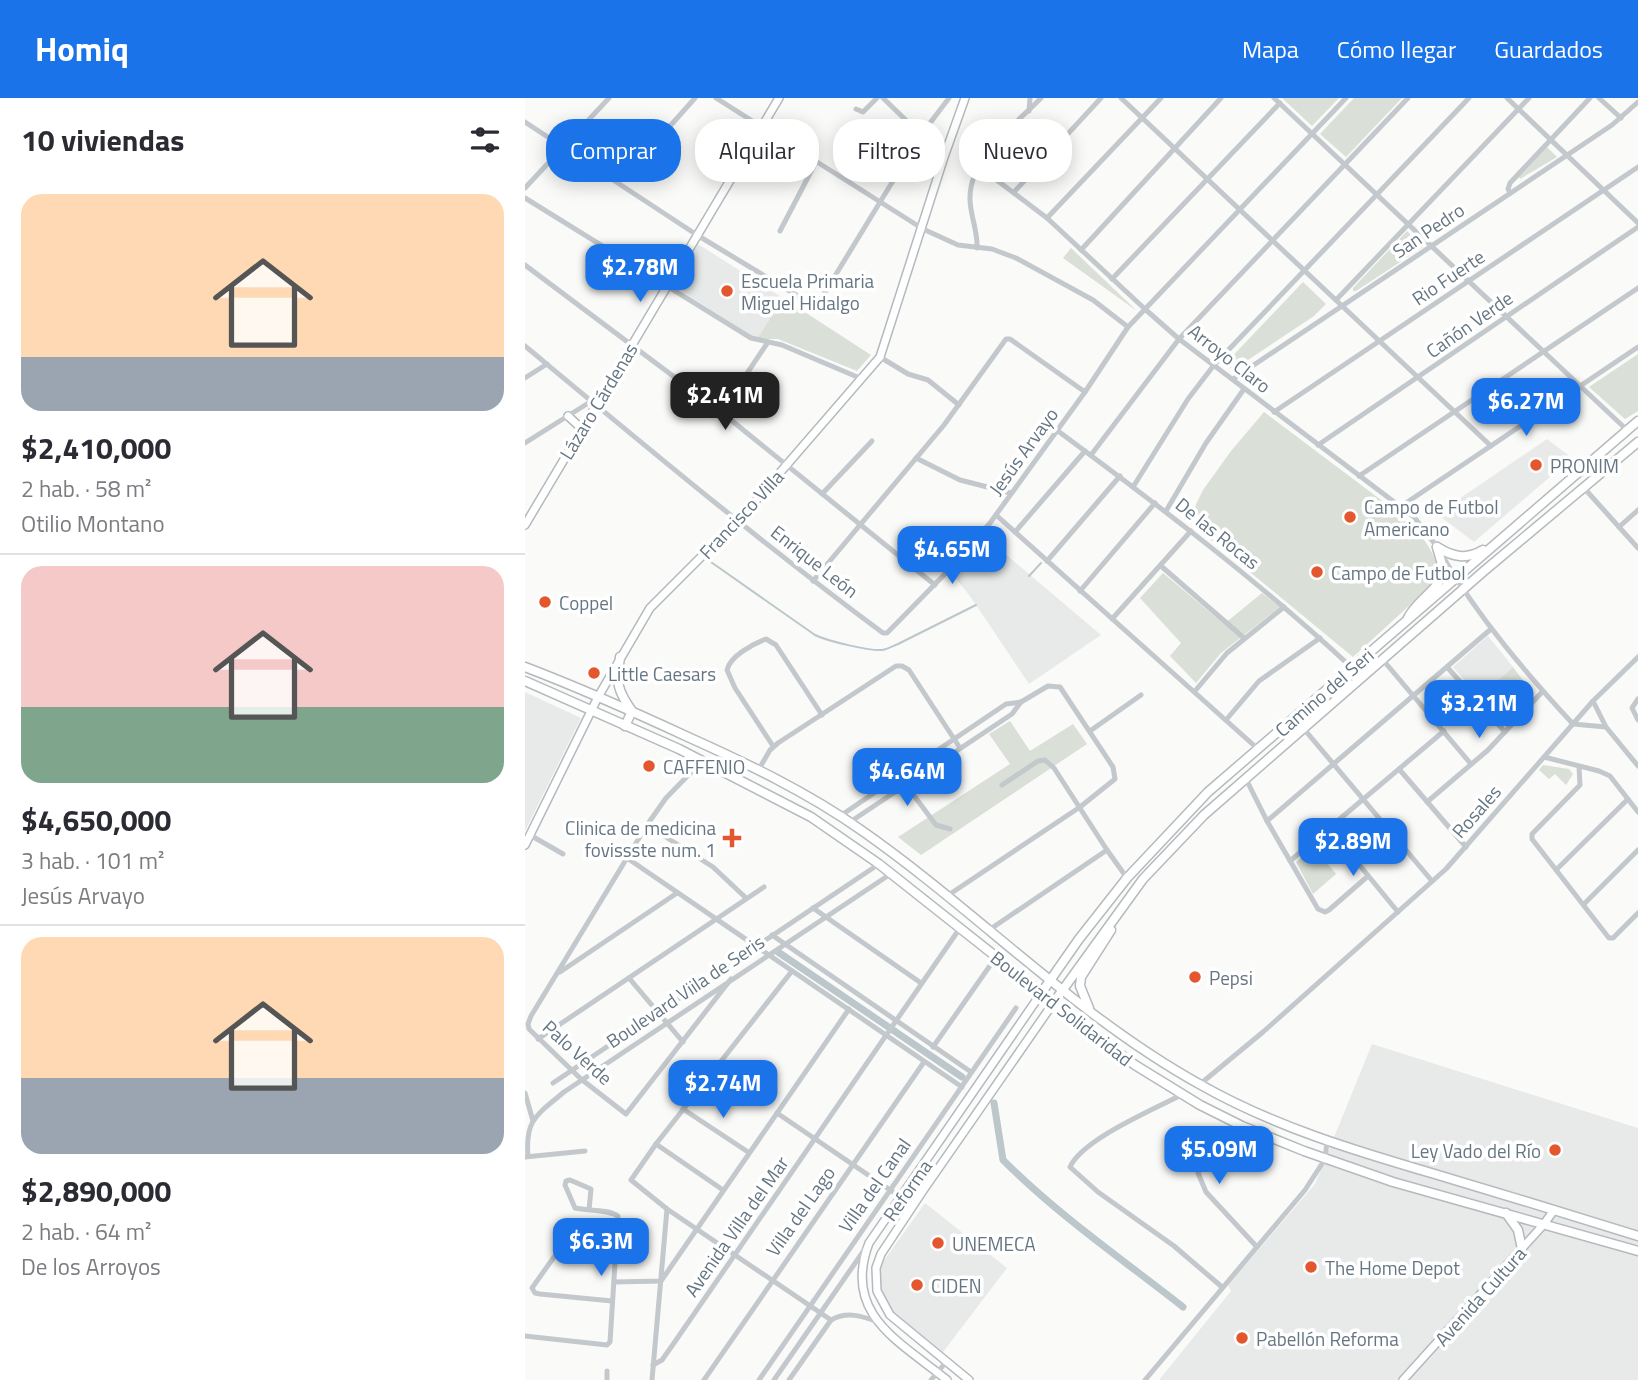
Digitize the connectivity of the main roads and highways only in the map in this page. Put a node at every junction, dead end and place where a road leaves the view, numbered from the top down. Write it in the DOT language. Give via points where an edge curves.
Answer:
graph roads {
  1 [pos="779,98"];
  2 [pos="965,98"];
  3 [pos="568,416"];
  4 [pos="1638,421"];
  5 [pos="581,428"];
  6 [pos="1638,442"];
  7 [pos="525,525"];
  8 [pos="1507,533"];
  9 [pos="1406,621"];
  10 [pos="620,657"];
  11 [pos="525,667"];
  12 [pos="525,681"];
  13 [pos="598,697"];
  14 [pos="593,711"];
  15 [pos="632,711"];
  16 [pos="625,726"];
  17 [pos="525,845"];
  18 [pos="1118,912"];
  19 [pos="1050,981"];
  20 [pos="1063,990"];
  21 [pos="1042,992"];
  22 [pos="1054,1002"];
  23 [pos="1090,1010"];
  24 [pos="924,1167"];
  25 [pos="934,1174"];
  26 [pos="1554,1210"];
  27 [pos="1506,1213"];
  28 [pos="1544,1224"];
  29 [pos="1638,1236"];
  30 [pos="1522,1249"];
  31 [pos="1638,1251"];
  32 [pos="947,1380"];
  33 [pos="969,1380"];
  34 [pos="1403,1380"];
  1 -- 5 [label="main road, Lázaro Cárdenas"];
  2 -- 10 [label="main road, Francisco Villa" via="880,357 737,521 650,608"];
  3 -- 5 [label="main road"];
  4 -- 8 [label="main road, Camino del Seri"];
  5 -- 7 [label="main road, Lázaro Cárdenas"];
  6 -- 18 [label="main road, Camino del Seri" via="1246,779 1171,848"];
  8 -- 9 [label="main road, Camino del Seri"];
  8 -- 9 [label="main road" via="1468,557 1437,547 1443,569 1440,581 1413,607"];
  9 -- 19 [label="main road, Camino del Seri" via="1208,792 1128,877"];
  10 -- 13 [label="main road, Francisco Villa"];
  10 -- 15 [label="main road" via="617,685"];
  11 -- 13 [label="main road, Boulevard Solidaridad"];
  12 -- 14 [label="main road, Boulevard Solidaridad"];
  13 -- 14 [label="main road, Francisco Villa"];
  13 -- 15 [label="main road, Boulevard Solidaridad"];
  14 -- 16 [label="main road, Boulevard Solidaridad"];
  14 -- 17 [label="main road, Francisco Villa"];
  15 -- 16 [label="main road"];
  15 -- 19 [label="main road, Boulevard Solidaridad" via="759,769 850,822"];
  16 -- 21 [label="main road, Boulevard Solidaridad" via="703,760 811,817 892,873"];
  18 -- 20 [label="main road, Camino del Seri"];
  18 -- 23 [label="main road" via="1081,977"];
  19 -- 20 [label="main road, Boulevard Solidaridad"];
  19 -- 21 [label="main road, Camino del Seri"];
  20 -- 22 [label="main road, Camino del Seri"];
  20 -- 23 [label="main road, Boulevard Solidaridad"];
  21 -- 22 [label="main road, Boulevard Solidaridad"];
  21 -- 24 [label="main road, Reforma"];
  22 -- 25 [label="main road, Reforma"];
  22 -- 27 [label="main road, Boulevard Solidaridad" via="1181,1095 1242,1126 1393,1182"];
  23 -- 26 [label="main road, Boulevard Solidaridad" via="1199,1085 1259,1114 1327,1142"];
  24 -- 25 [label="main road"];
  24 -- 32 [label="main road, Reforma" via="869,1243 861,1282 878,1322"];
  25 -- 33 [label="main road, Reforma" via="881,1254 875,1282 890,1315"];
  26 -- 28 [label="main road, Avenida Cultura"];
  26 -- 29 [label="main road, Boulevard Solidaridad"];
  27 -- 28 [label="main road, Boulevard Solidaridad"];
  27 -- 30 [label="main road" via="1518,1230"];
  28 -- 30 [label="main road, Avenida Cultura"];
  28 -- 31 [label="main road, Boulevard Solidaridad"];
  30 -- 34 [label="main road, Avenida Cultura"];
}
